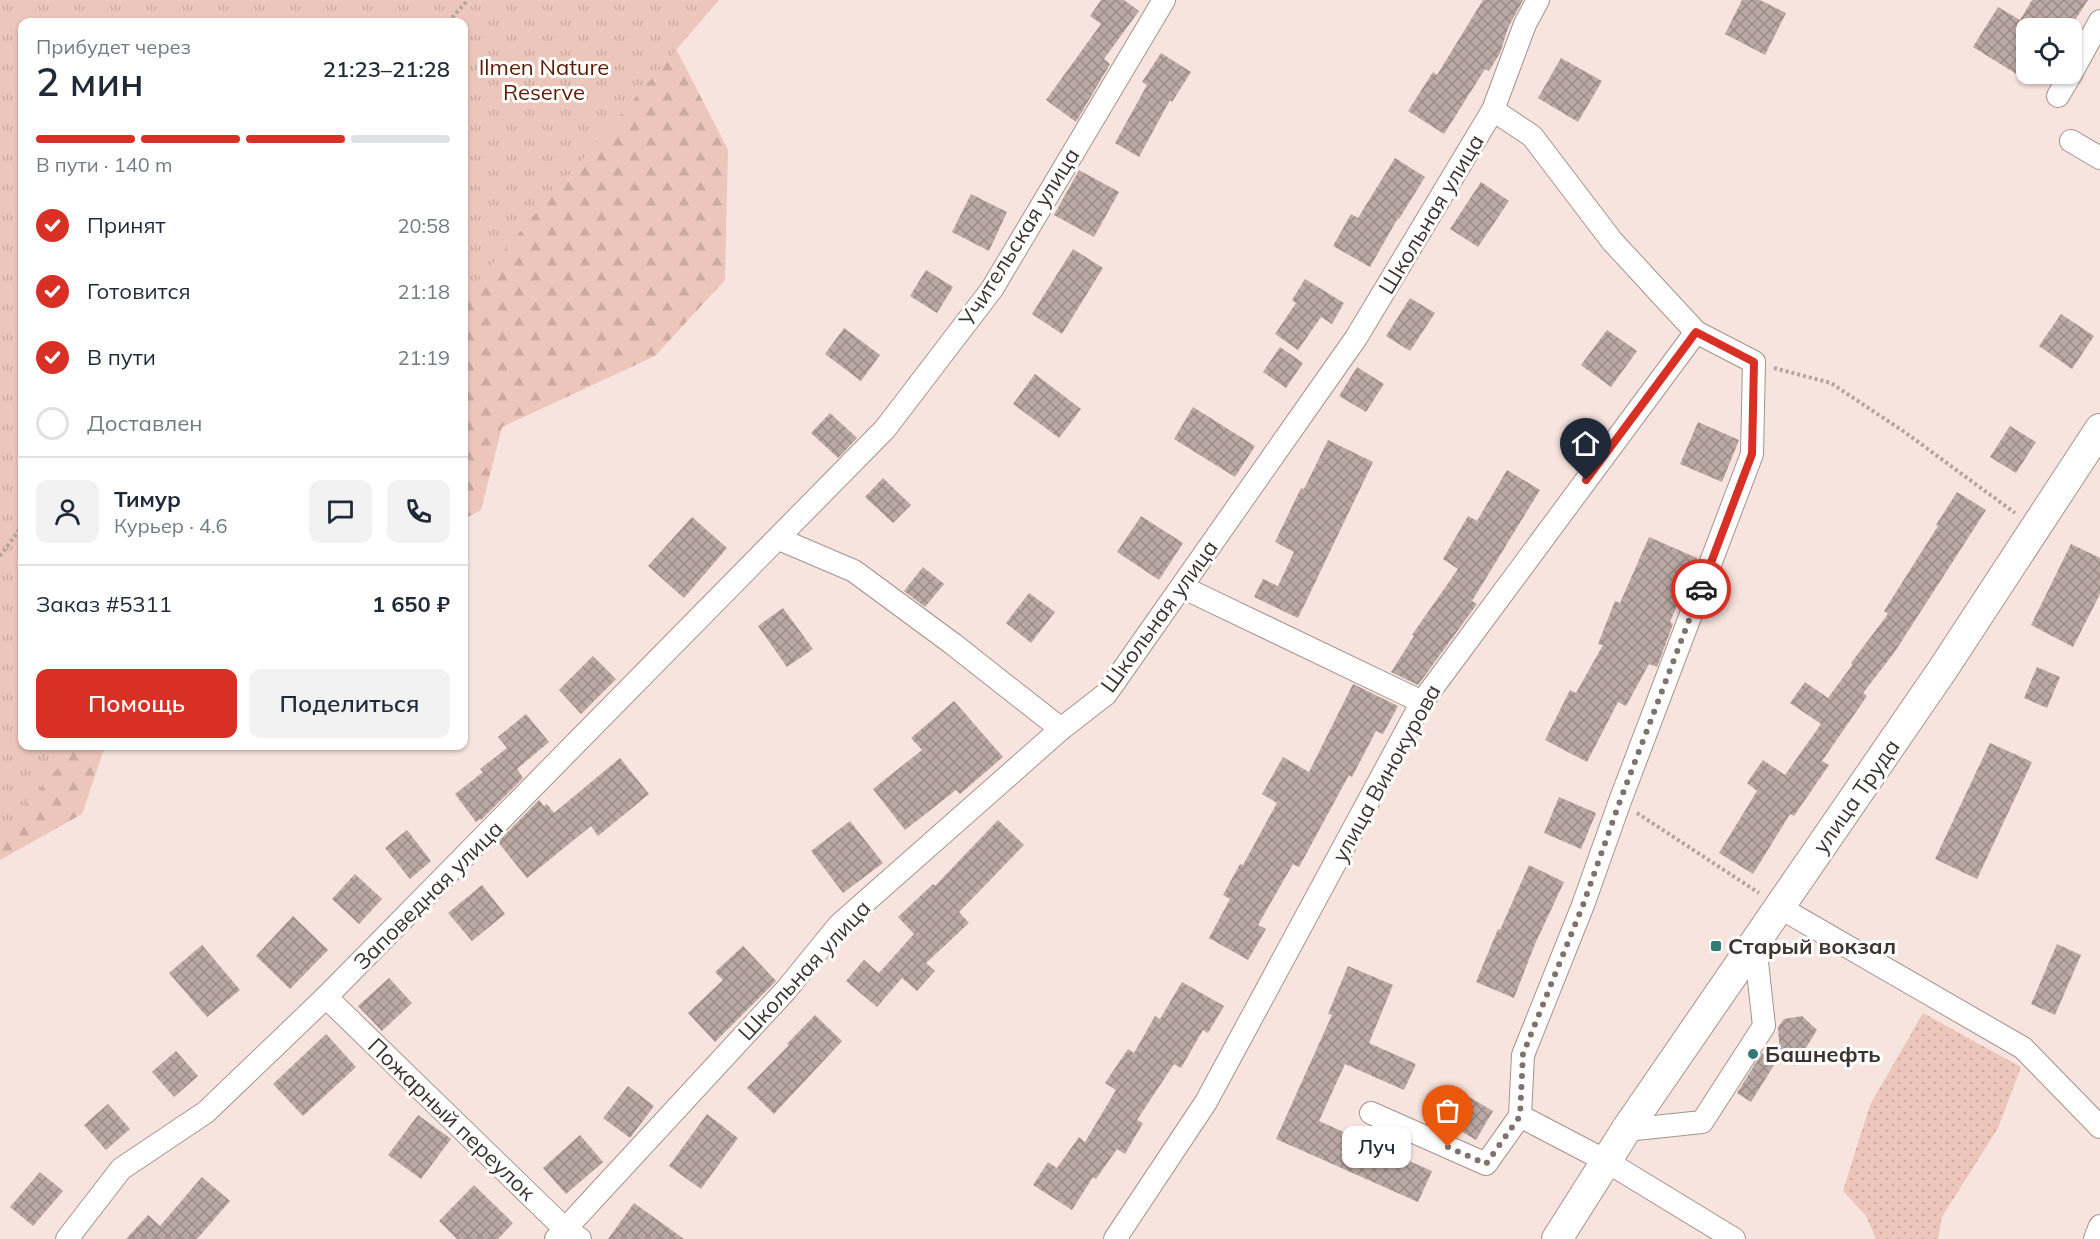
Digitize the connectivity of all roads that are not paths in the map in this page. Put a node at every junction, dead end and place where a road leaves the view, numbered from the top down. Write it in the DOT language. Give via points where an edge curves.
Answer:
graph roads {
  1 [pos="1164,0"];
  2 [pos="1538,0"];
  3 [pos="2100,21"];
  4 [pos="2082,53"];
  5 [pos="2065,84"];
  6 [pos="2058,96"];
  7 [pos="1493,110"];
  8 [pos="2071,141"];
  9 [pos="2100,158"];
  10 [pos="1696,332"];
  11 [pos="2100,429"];
  12 [pos="779,538"];
  13 [pos="1182,587"];
  14 [pos="1422,702"];
  15 [pos="1061,729"];
  16 [pos="1779,907"];
  17 [pos="1755,944"];
  18 [pos="327,997"];
  19 [pos="1371,1113"];
  20 [pos="1520,1116"];
  21 [pos="2100,1127"];
  22 [pos="1626,1130"];
  23 [pos="1606,1161"];
  24 [pos="2100,1226"];
  25 [pos="567,1236"];
  26 [pos="67,1239"];
  27 [pos="1115,1239"];
  28 [pos="1557,1239"];
  29 [pos="1734,1239"];
  30 [pos="2095,1239"];
  1 -- 12 [label="street, Учительская улица" via="992,289 885,429"];
  2 -- 7 [label="street, Школьная улица"];
  3 -- 4 [label="street"];
  5 -- 6 [label="street"];
  7 -- 10 [label="street" via="1532,136 1612,241"];
  7 -- 13 [label="street, Школьная улица" via="1356,338"];
  8 -- 9 [label="street"];
  10 -- 14 [label="street, улица Винокурова"];
  10 -- 20 [label="street" via="1754,362 1752,454 1523,1054"];
  11 -- 16 [label="main road, улица Труда" via="1943,669"];
  12 -- 15 [label="street" via="854,571"];
  12 -- 18 [label="street, Заповедная улица"];
  13 -- 14 [label="street"];
  13 -- 15 [label="street, Школьная улица" via="1106,694"];
  14 -- 27 [label="street, улица Винокурова" via="1206,1102"];
  15 -- 25 [label="street, Школьная улица" via="839,925"];
  16 -- 17 [label="main road, улица Труда"];
  16 -- 21 [label="street" via="2023,1048"];
  17 -- 22 [label="main road, улица Труда"];
  17 -- 22 [label="street" via="1764,1026 1702,1122"];
  18 -- 25 [label="street, Пожарный переулок"];
  18 -- 26 [label="street, Заповедная улица" via="206,1112 121,1170"];
  19 -- 20 [label="street" via="1486,1164"];
  20 -- 23 [label="street"];
  22 -- 23 [label="main road, улица Труда"];
  23 -- 28 [label="main road, улица Труда"];
  23 -- 29 [label="street"];
  24 -- 30 [label="street"];
}
